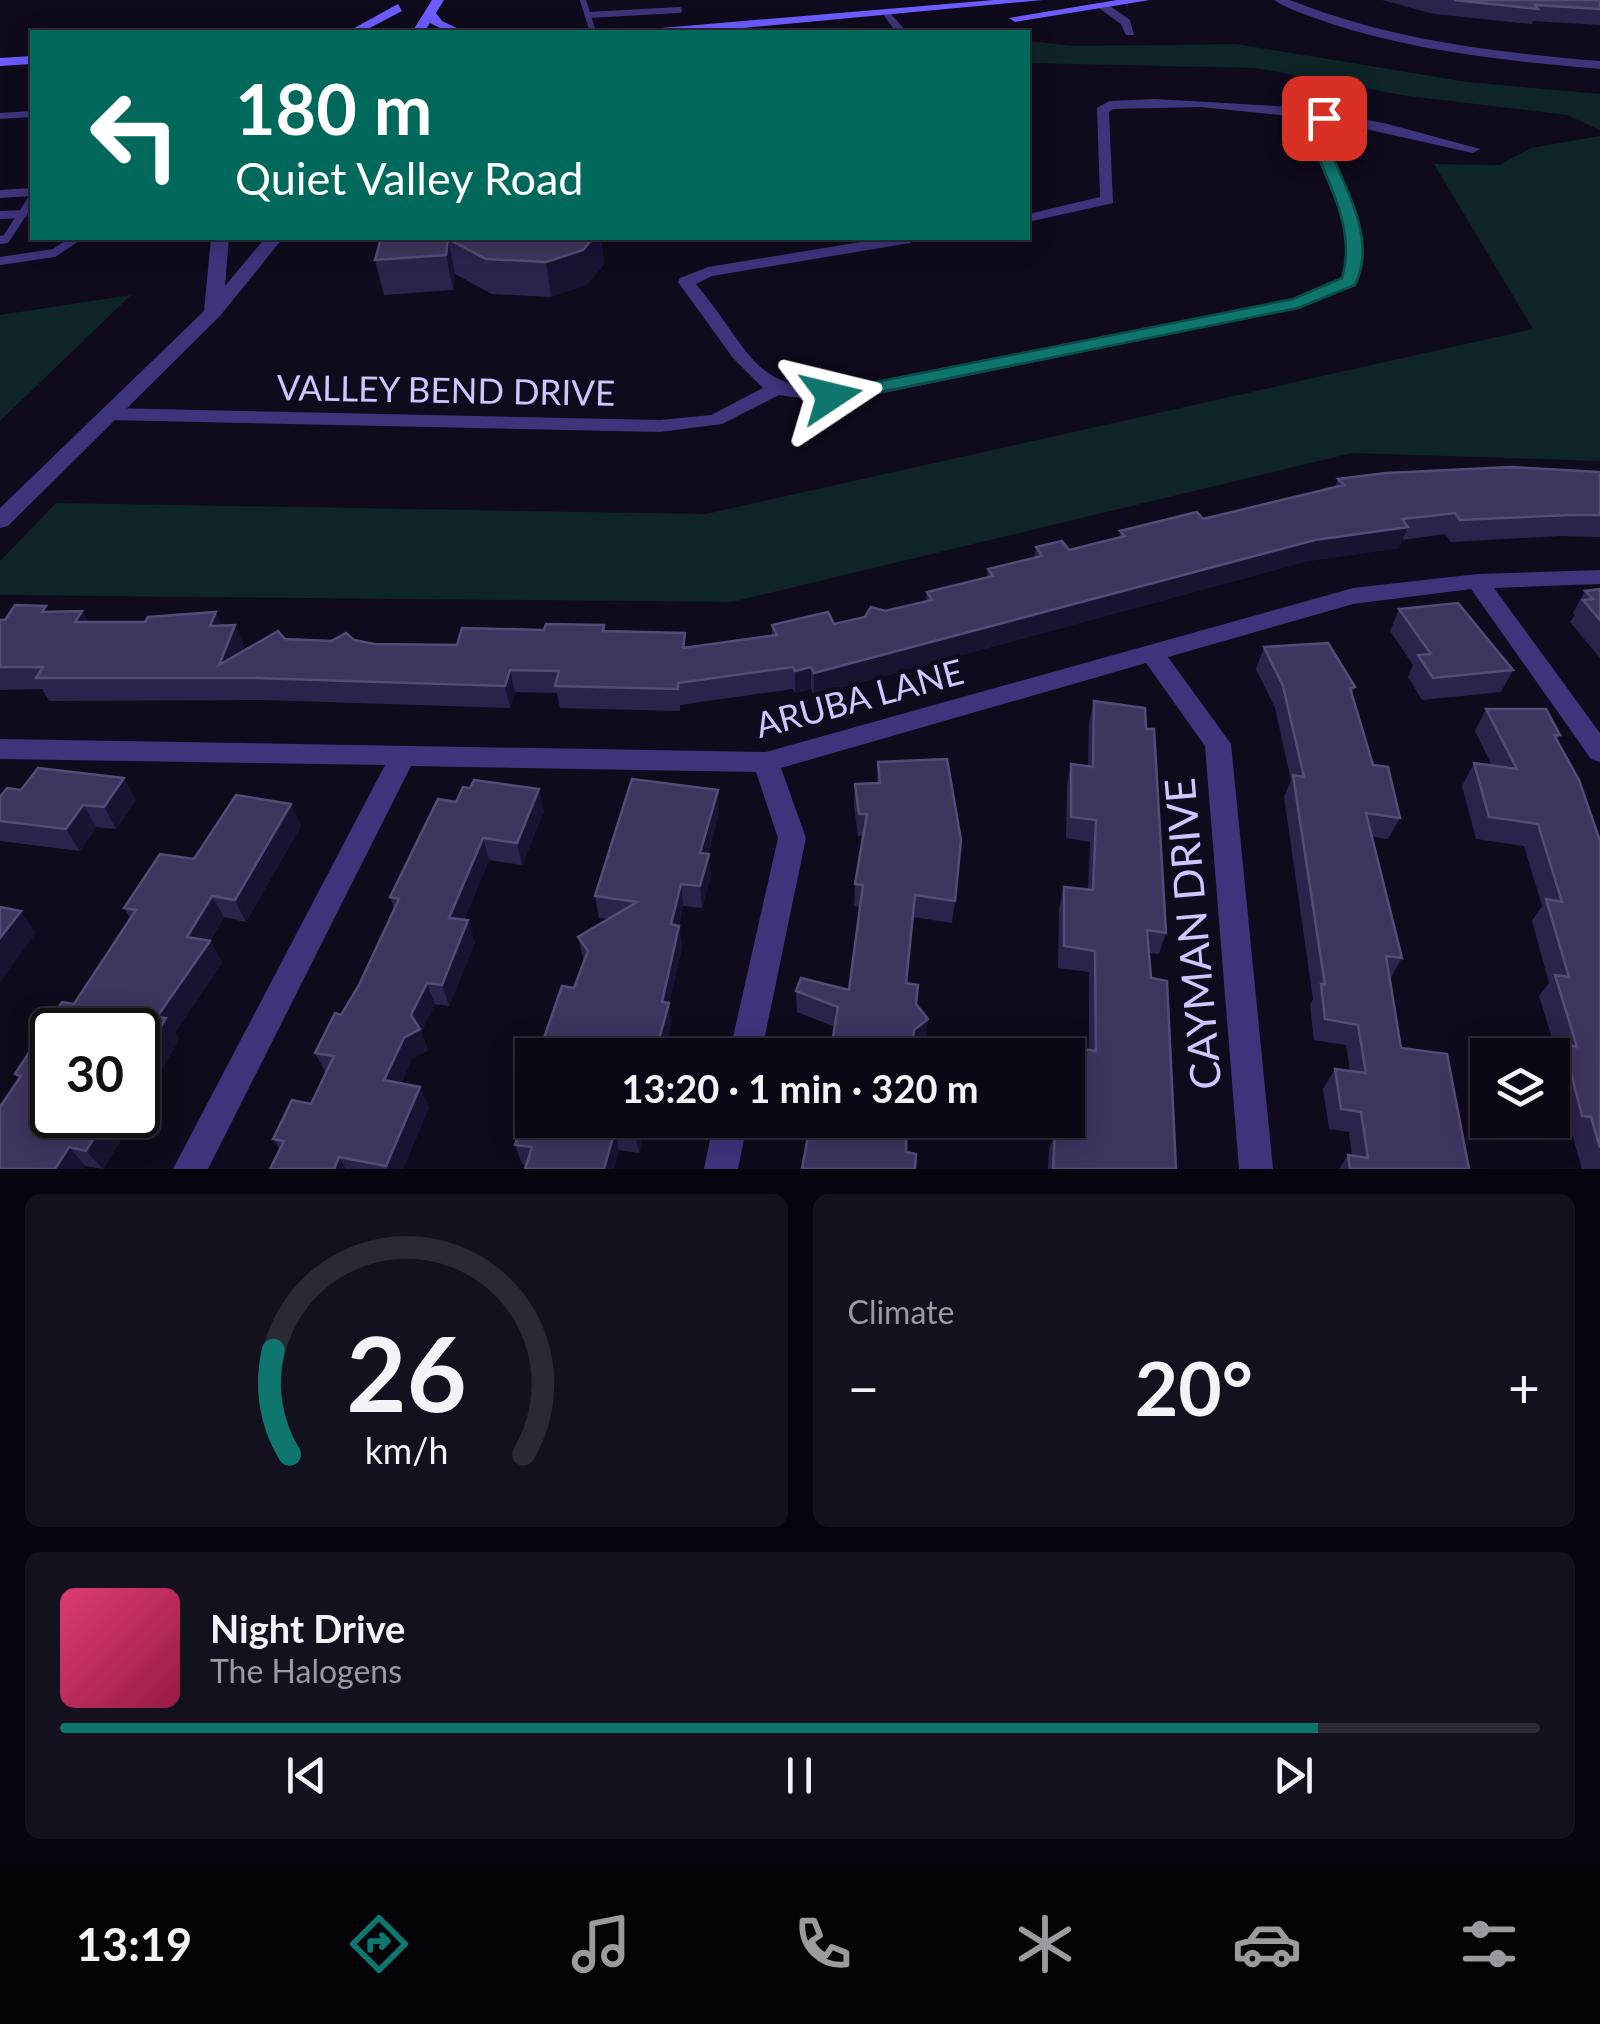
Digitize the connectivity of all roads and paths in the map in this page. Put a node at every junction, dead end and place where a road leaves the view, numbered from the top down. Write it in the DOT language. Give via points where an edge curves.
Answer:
graph roads {
  1 [pos="438,0"];
  2 [pos="583,0"];
  3 [pos="1038,0"];
  4 [pos="1144,0"];
  5 [pos="1280,0"];
  6 [pos="400,4"];
  7 [pos="1103,6"];
  8 [pos="679,10"];
  9 [pos="430,13"];
  10 [pos="588,15"];
  11 [pos="887,16"];
  12 [pos="998,20"];
  13 [pos="918,29"];
  14 [pos="356,30"];
  15 [pos="383,30"];
  16 [pos="419,30"];
  17 [pos="454,30"];
  18 [pos="592,30"];
  19 [pos="689,30"];
  20 [pos="899,30"];
  21 [pos="912,30"];
  22 [pos="1130,33"];
  23 [pos="30,60"];
  24 [pos="0,62"];
  25 [pos="1600,65"];
  26 [pos="30,75"];
  27 [pos="0,77"];
  28 [pos="30,114"];
  29 [pos="0,116"];
  30 [pos="1324,118"];
  31 [pos="1473,149"];
  32 [pos="0,194"];
  33 [pos="30,195"];
  34 [pos="30,199"];
  35 [pos="23,214"];
  36 [pos="0,215"];
  37 [pos="1030,218"];
  38 [pos="0,240"];
  39 [pos="73,240"];
  40 [pos="220,240"];
  41 [pos="272,240"];
  42 [pos="898,240"];
  43 [pos="0,261"];
  44 [pos="213,312"];
  45 [pos="774,390"];
  46 [pos="108,414"];
  47 [pos="0,521"];
  48 [pos="1600,576"];
  49 [pos="1477,580"];
  50 [pos="1152,653"];
  51 [pos="2,751"];
  52 [pos="1600,752"];
  53 [pos="403,756"];
  54 [pos="766,762"];
  55 [pos="749,1038"];
  56 [pos="727,1138"];
  57 [pos="190,1169"];
  58 [pos="720,1169"];
  59 [pos="1256,1169"];
  1 -- 9 [label="main road"];
  2 -- 10 [label="lane"];
  3 -- 11 [label="main road"];
  4 -- 7 [label="main road"];
  5 -- 25 [label="street" via="1427,46"];
  6 -- 14 [label="main road"];
  6 -- 15 [label="main road"];
  7 -- 12 [label="main road"];
  7 -- 22 [label="street"];
  8 -- 10 [label="lane"];
  9 -- 16 [label="main road"];
  9 -- 17 [label="main road"];
  10 -- 18 [label="lane"];
  11 -- 19 [label="main road"];
  11 -- 20 [label="street"];
  13 -- 21 [label="main road"];
  23 -- 24 [label="main road"];
  26 -- 27 [label="main road"];
  28 -- 29 [label="lane"];
  30 -- 31 [label="street"];
  30 -- 37 [label="street" via="1208,102 1109,105 1102,111 1108,200"];
  30 -- 45 [label="street" via="1320,143 1353,228 1356,256 1350,281 1339,287 1298,303 860,392 810,397"];
  32 -- 33 [label="lane"];
  34 -- 35 [label="lane"];
  35 -- 36 [label="lane"];
  35 -- 38 [label="lane"];
  39 -- 43 [label="lane" via="54,253"];
  40 -- 44 [label="street"];
  41 -- 44 [label="street"];
  42 -- 45 [label="street" via="708,272 686,282"];
  44 -- 46 [label="street"];
  45 -- 46 [label="street, VALLEY BEND DRIVE" via="715,420 660,426"];
  46 -- 47 [label="street"];
  48 -- 49 [label="street, ARUBA LANE"];
  49 -- 50 [label="street, ARUBA LANE" via="1353,596"];
  49 -- 52 [label="street"];
  50 -- 54 [label="street, ARUBA LANE"];
  50 -- 59 [label="street, CAYMAN DRIVE" via="1218,744"];
  51 -- 53 [label="street, ARUBA LANE"];
  53 -- 54 [label="street, ARUBA LANE"];
  53 -- 57 [label="street"];
  54 -- 55 [label="street" via="792,838"];
  56 -- 58 [label="street"];
}
